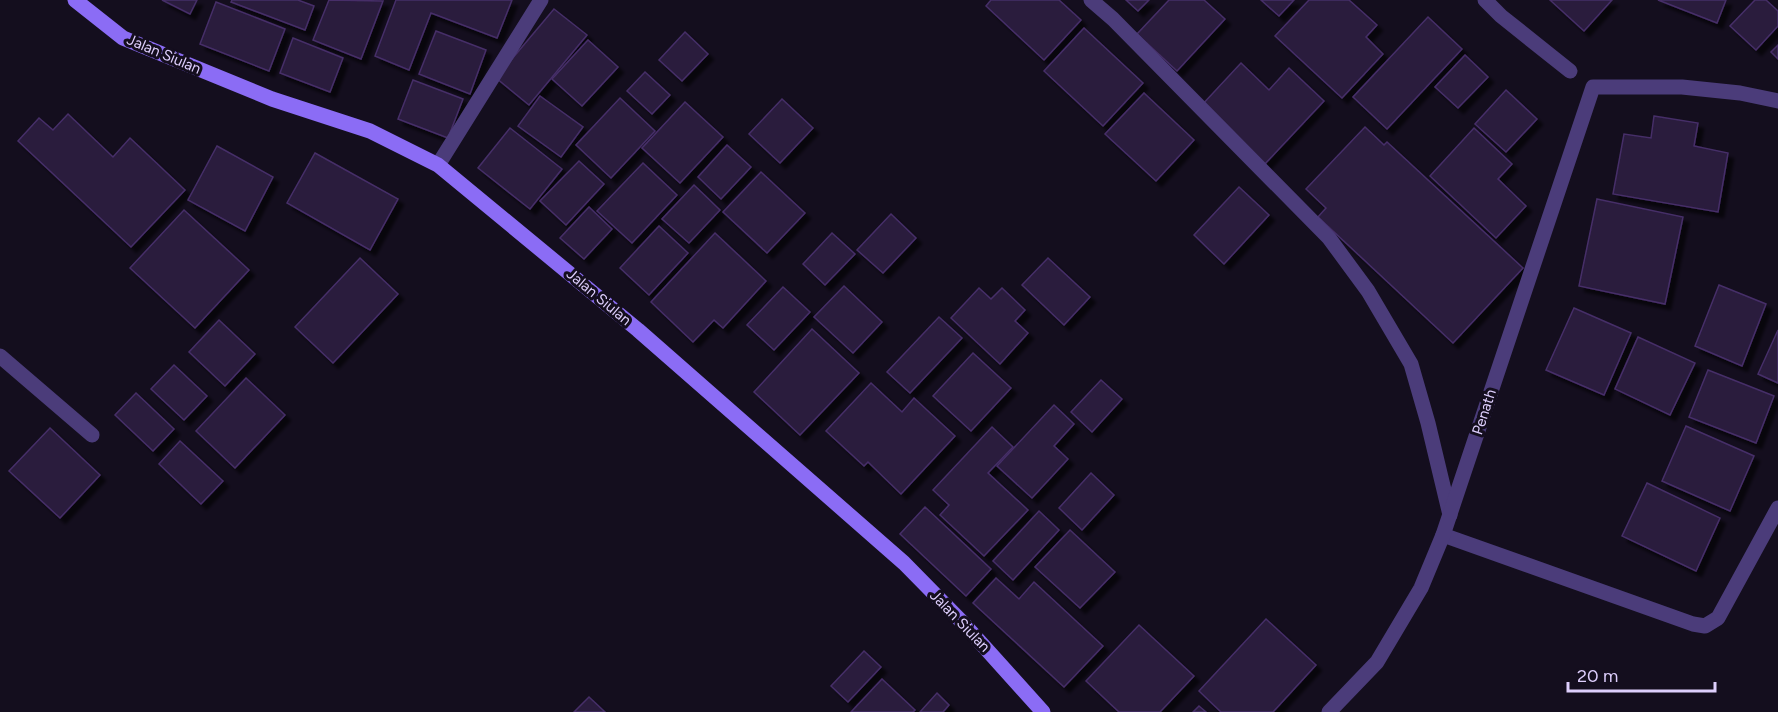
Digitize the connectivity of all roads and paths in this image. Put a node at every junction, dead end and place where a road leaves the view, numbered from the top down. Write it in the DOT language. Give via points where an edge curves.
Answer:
graph roads {
  1 [pos="75,0"];
  2 [pos="541,0"];
  3 [pos="1091,0"];
  4 [pos="1485,0"];
  5 [pos="1570,71"];
  6 [pos="1778,101"];
  7 [pos="438,165"];
  8 [pos="0,356"];
  9 [pos="92,435"];
  10 [pos="1778,508"];
  11 [pos="1450,515"];
  12 [pos="1443,535"];
  13 [pos="1043,712"];
  14 [pos="1329,712"];
  1 -- 7 [label="street, Jalan Siulan" via="123,38 272,99 370,131"];
  2 -- 7 [label="street"];
  3 -- 11 [label="street" via="1329,238 1368,291 1411,364"];
  4 -- 5 [label="street"];
  6 -- 11 [label="street, Penath" via="1682,87 1593,87"];
  7 -- 13 [label="street, Jalan Siulan" via="638,330 904,564"];
  8 -- 9 [label="street"];
  10 -- 12 [label="street" via="1718,618 1705,626"];
  11 -- 12 [label="street, Penath"];
  12 -- 14 [label="street, Penath" via="1421,588 1377,662"];
}
